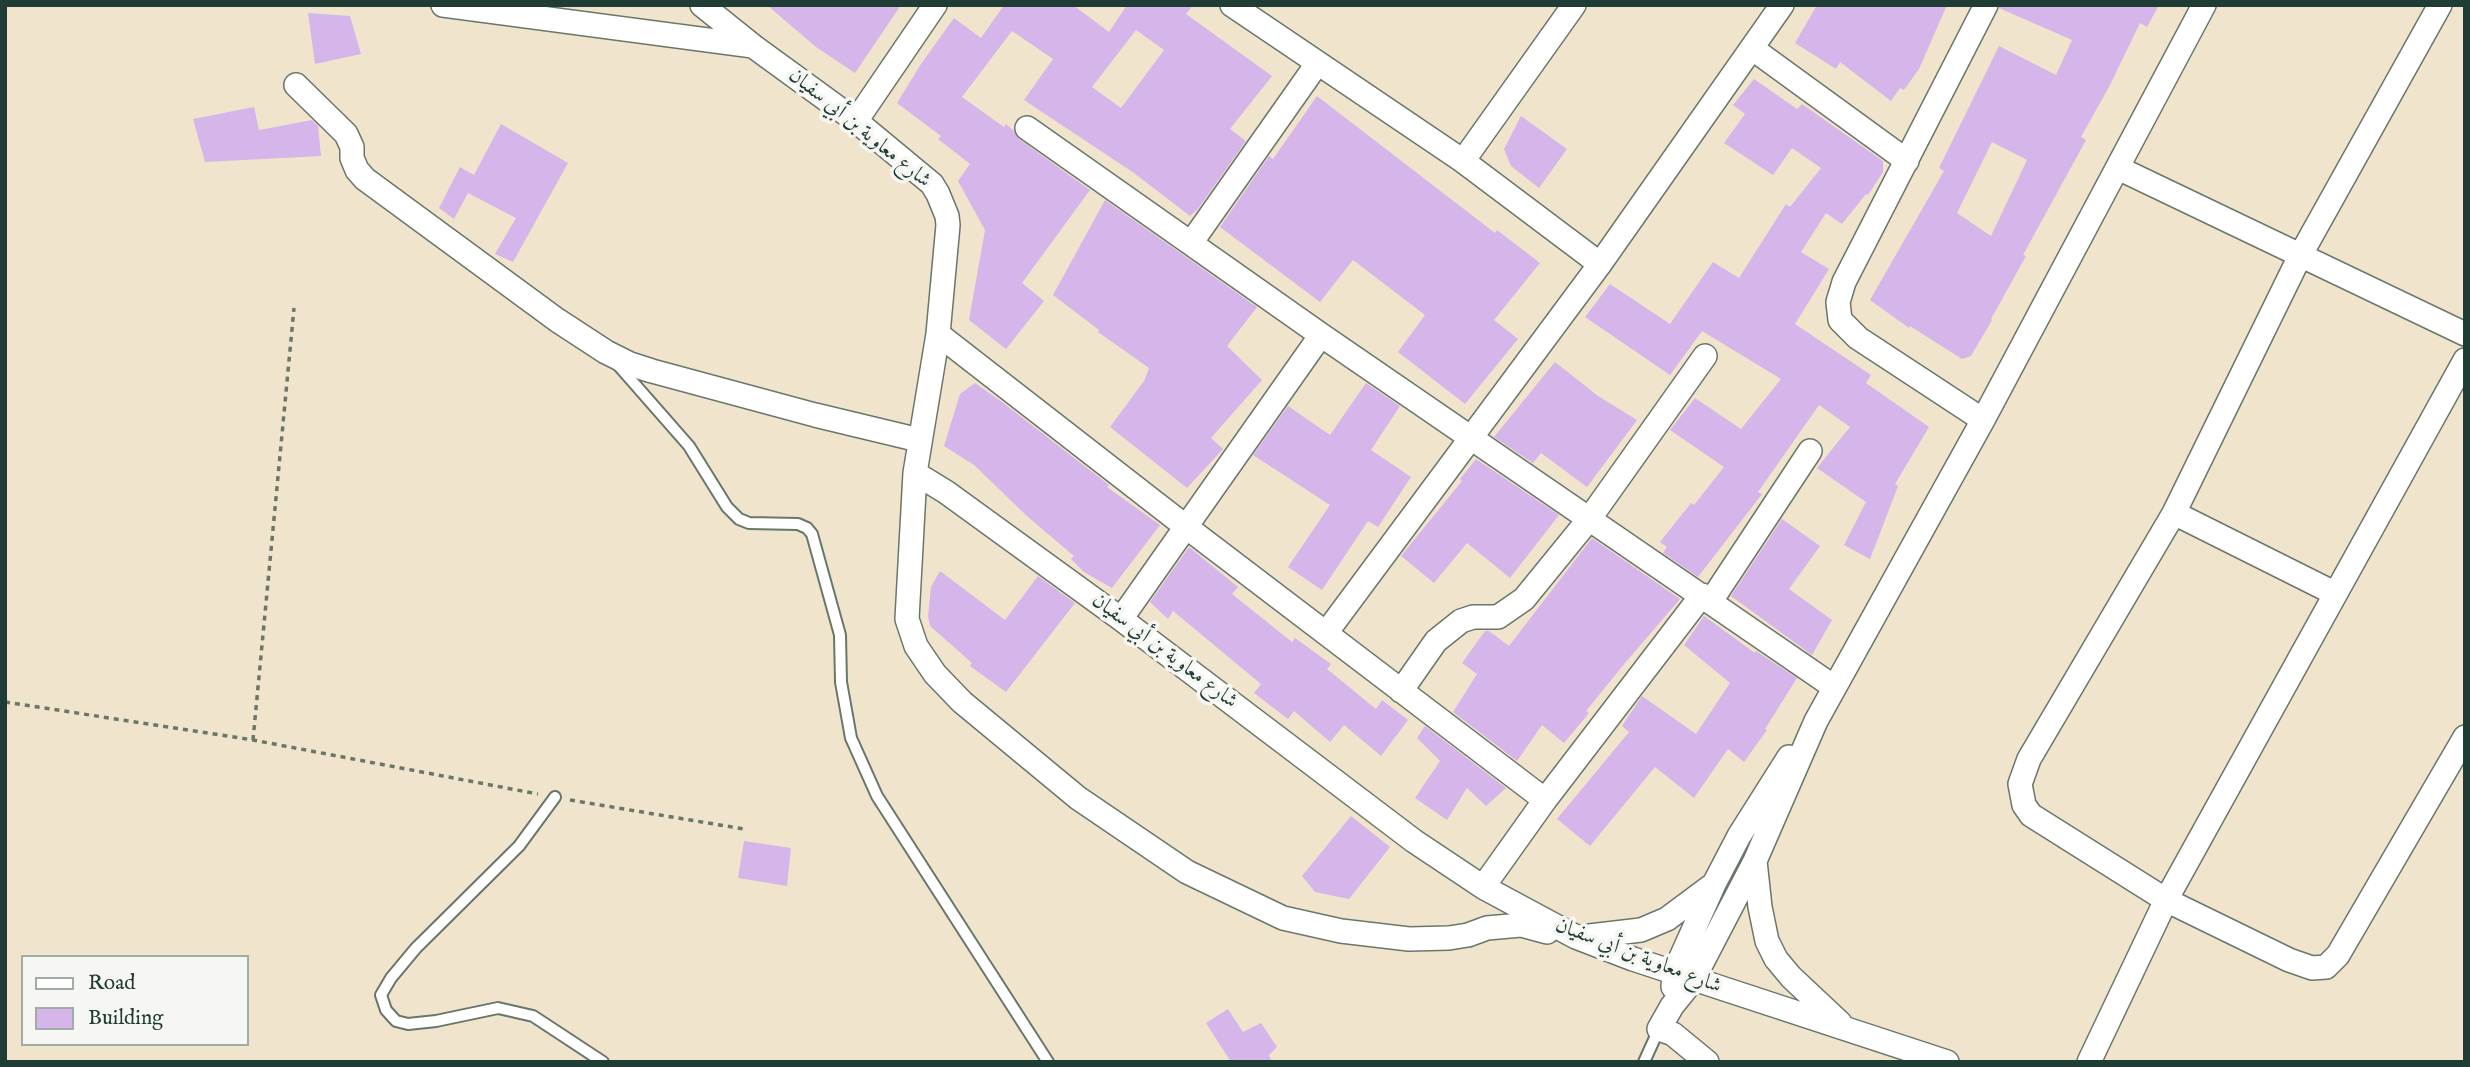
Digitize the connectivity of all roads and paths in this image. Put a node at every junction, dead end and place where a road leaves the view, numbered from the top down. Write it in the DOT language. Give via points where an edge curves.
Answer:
graph roads {
  1 [pos="443,5"];
  2 [pos="702,5"];
  3 [pos="935,5"];
  4 [pos="1232,5"];
  5 [pos="1574,5"];
  6 [pos="1782,5"];
  7 [pos="1986,5"];
  8 [pos="2204,5"];
  9 [pos="2440,5"];
  10 [pos="753,46"];
  11 [pos="1753,49"];
  12 [pos="1317,64"];
  13 [pos="296,85"];
  14 [pos="856,121"];
  15 [pos="1027,128"];
  16 [pos="1907,160"];
  17 [pos="1463,161"];
  18 [pos="2118,168"];
  19 [pos="1191,243"];
  20 [pos="2301,256"];
  21 [pos="1600,264"];
  22 [pos="293,308"];
  23 [pos="938,334"];
  24 [pos="2465,334"];
  25 [pos="1321,335"];
  26 [pos="606,352"];
  27 [pos="1705,356"];
  28 [pos="2465,360"];
  29 [pos="1983,421"];
  30 [pos="1472,438"];
  31 [pos="919,440"];
  32 [pos="1810,451"];
  33 [pos="915,473"];
  34 [pos="2174,513"];
  35 [pos="1590,518"];
  36 [pos="1185,526"];
  37 [pos="2334,593"];
  38 [pos="1707,598"];
  39 [pos="1121,619"];
  40 [pos="1326,632"];
  41 [pos="1834,687"];
  42 [pos="1401,691"];
  43 [pos="5,702"];
  44 [pos="1816,721"];
  45 [pos="2465,737"];
  46 [pos="253,740"];
  47 [pos="555,797"];
  48 [pos="1545,800"];
  49 [pos="744,829"];
  50 [pos="1755,861"];
  51 [pos="1714,884"];
  52 [pos="1483,887"];
  53 [pos="2166,900"];
  54 [pos="1576,937"];
  55 [pos="1683,977"];
  56 [pos="1659,1029"];
  57 [pos="1848,1030"];
  58 [pos="603,1062"];
  59 [pos="1048,1062"];
  60 [pos="1644,1062"];
  61 [pos="1707,1062"];
  62 [pos="1947,1062"];
  63 [pos="2089,1062"];
  1 -- 10 [label="street"];
  2 -- 10 [label="street, شارع معاوية بن أبي سفيان"];
  3 -- 14 [label="street"];
  4 -- 12 [label="street"];
  5 -- 17 [label="street"];
  6 -- 11 [label="street"];
  7 -- 16 [label="street"];
  8 -- 18 [label="street"];
  9 -- 20 [label="street"];
  10 -- 14 [label="street, شارع معاوية بن أبي سفيان"];
  11 -- 16 [label="street"];
  11 -- 21 [label="street"];
  12 -- 17 [label="street"];
  12 -- 19 [label="street"];
  13 -- 26 [label="street" via="346,134 357,170 365,179"];
  14 -- 23 [label="street, شارع معاوية بن أبي سفيان" via="932,184 943,205 948,225"];
  15 -- 19 [label="street"];
  16 -- 29 [label="street" via="1844,282 1838,302 1840,320 1857,338"];
  17 -- 21 [label="street"];
  18 -- 20 [label="street"];
  18 -- 29 [label="street"];
  19 -- 25 [label="street"];
  20 -- 24 [label="street"];
  20 -- 34 [label="street"];
  21 -- 30 [label="street"];
  22 -- 46 [label="path"];
  23 -- 31 [label="street, شارع معاوية بن أبي سفيان"];
  23 -- 36 [label="street"];
  25 -- 30 [label="street"];
  25 -- 36 [label="street"];
  26 -- 31 [label="street" via="652,371"];
  26 -- 59 [label="lane" via="689,446 739,519 798,524 811,534 841,635 841,682 851,738 877,796"];
  27 -- 35 [label="street"];
  28 -- 37 [label="street"];
  29 -- 41 [label="street"];
  30 -- 35 [label="street"];
  30 -- 40 [label="street"];
  31 -- 33 [label="street, شارع معاوية بن أبي سفيان"];
  32 -- 38 [label="street"];
  33 -- 39 [label="street, شارع معاوية بن أبي سفيان"];
  33 -- 54 [label="street" via="908,619 916,646 962,702 1078,798 1187,872 1283,918 1341,932 1409,939 1450,938 1521,925"];
  34 -- 37 [label="street"];
  34 -- 53 [label="street" via="2029,759 2020,784 2031,815"];
  35 -- 38 [label="street"];
  35 -- 42 [label="street" via="1524,599 1498,617 1461,621 1436,641"];
  36 -- 39 [label="street"];
  36 -- 40 [label="street"];
  37 -- 53 [label="street"];
  38 -- 41 [label="street"];
  38 -- 48 [label="street"];
  39 -- 52 [label="street, شارع معاوية بن أبي سفيان" via="1373,811"];
  40 -- 42 [label="street"];
  41 -- 44 [label="street"];
  42 -- 48 [label="street"];
  43 -- 46 [label="path"];
  44 -- 50 [label="street"];
  44 -- 51 [label="street" via="1781,767"];
  45 -- 53 [label="street" via="2338,955 2326,967 2312,968 2289,960"];
  46 -- 47 [label="path"];
  47 -- 49 [label="path"];
  47 -- 58 [label="lane" via="519,846 416,948 382,995 386,1010 396,1021 408,1024 498,1008 533,1016"];
  48 -- 52 [label="street"];
  50 -- 55 [label="street"];
  50 -- 57 [label="street" via="1760,907 1776,959"];
  51 -- 54 [label="street" via="1667,919 1641,930"];
  51 -- 55 [label="street"];
  52 -- 54 [label="street, شارع معاوية بن أبي سفيان"];
  53 -- 63 [label="street"];
  54 -- 55 [label="street, شارع معاوية بن أبي سفيان"];
  55 -- 56 [label="street"];
  55 -- 57 [label="street, شارع معاوية بن أبي سفيان"];
  56 -- 60 [label="lane"];
  56 -- 61 [label="street" via="1673,1034"];
  57 -- 62 [label="street, شارع معاوية بن أبي سفيان"];
}
